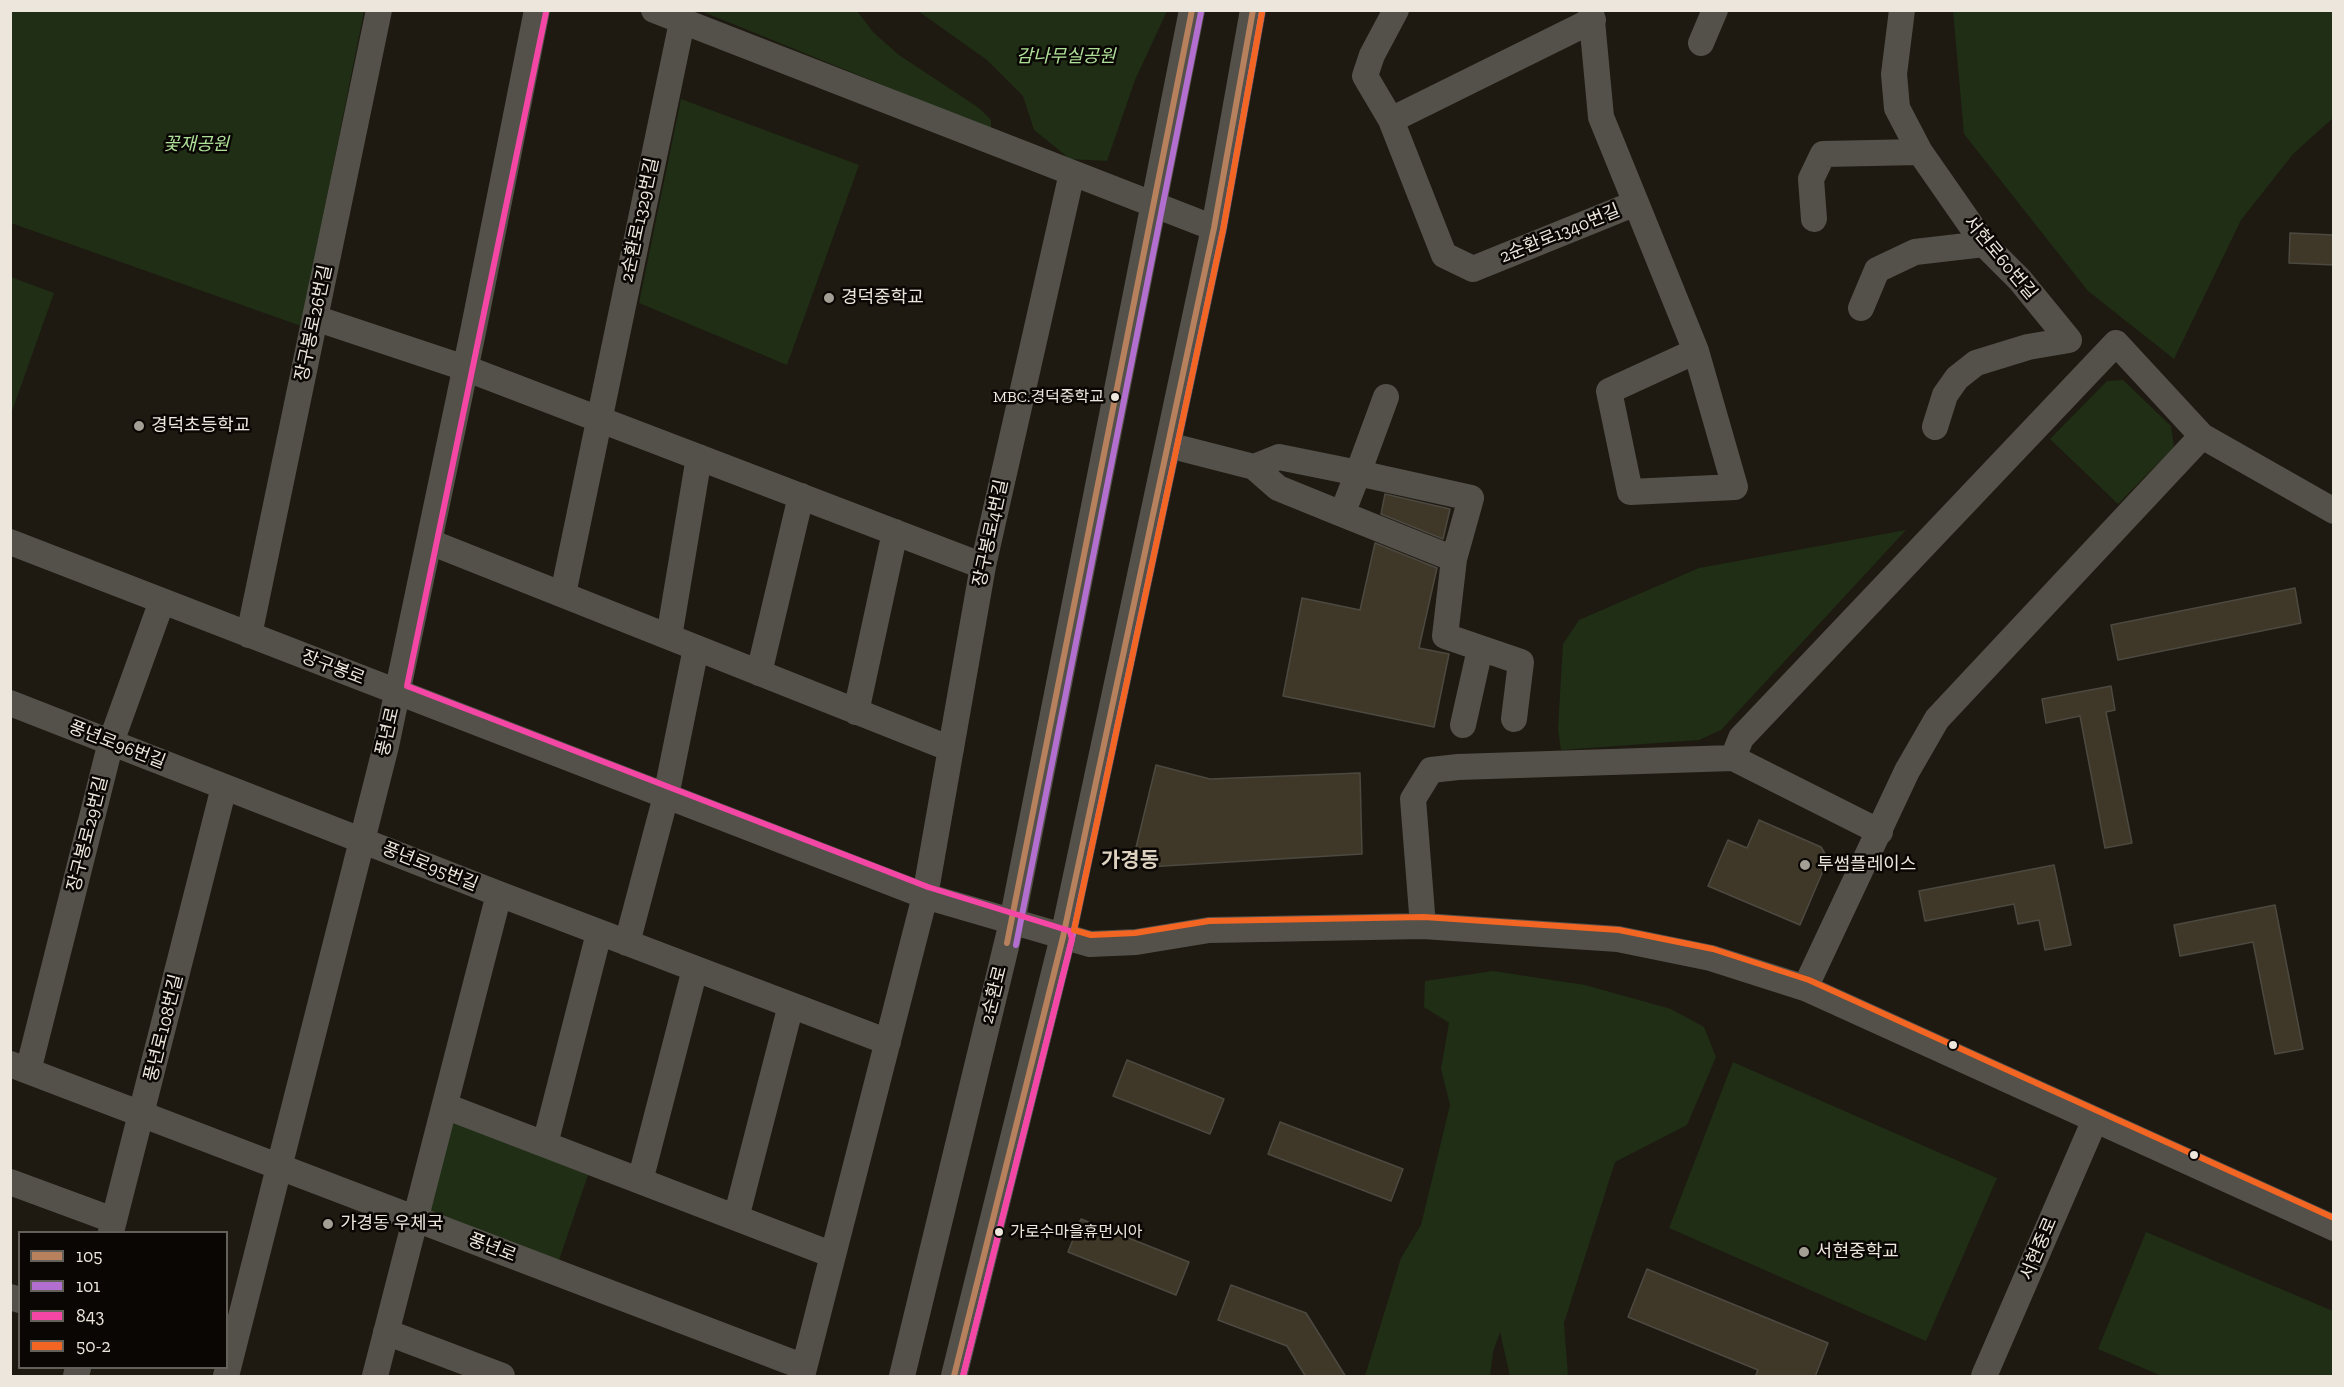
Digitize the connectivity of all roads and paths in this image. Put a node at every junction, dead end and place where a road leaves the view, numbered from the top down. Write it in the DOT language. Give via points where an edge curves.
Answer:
graph roads {
  1 [pos="379,10"];
  2 [pos="537,10"];
  3 [pos="654,10"];
  4 [pos="1192,10"];
  5 [pos="1253,10"];
  6 [pos="1396,10"];
  7 [pos="1715,10"];
  8 [pos="1902,10"];
  9 [pos="1592,15"];
  10 [pos="682,22"];
  11 [pos="1701,43"];
  12 [pos="1391,120"];
  13 [pos="1920,152"];
  14 [pos="1071,172"];
  15 [pos="1636,203"];
  16 [pos="1155,205"];
  17 [pos="1814,219"];
  18 [pos="1214,228"];
  19 [pos="1984,244"];
  20 [pos="1861,308"];
  21 [pos="315,318"];
  22 [pos="1696,351"];
  23 [pos="465,368"];
  24 [pos="1386,397"];
  25 [pos="598,418"];
  26 [pos="1935,427"];
  27 [pos="2202,436"];
  28 [pos="1168,445"];
  29 [pos="699,457"];
  30 [pos="1254,466"];
  31 [pos="1358,473"];
  32 [pos="801,496"];
  33 [pos="2334,511"];
  34 [pos="1342,514"];
  35 [pos="895,532"];
  36 [pos="10,542"];
  37 [pos="430,542"];
  38 [pos="1454,559"];
  39 [pos="982,566"];
  40 [pos="563,594"];
  41 [pos="162,601"];
  42 [pos="249,635"];
  43 [pos="669,637"];
  44 [pos="696,648"];
  45 [pos="1480,649"];
  46 [pos="759,673"];
  47 [pos="397,692"];
  48 [pos="10,703"];
  49 [pos="856,712"];
  50 [pos="1514,719"];
  51 [pos="1463,725"];
  52 [pos="111,742"];
  53 [pos="951,749"];
  54 [pos="1733,758"];
  55 [pos="224,787"];
  56 [pos="666,796"];
  57 [pos="1880,832"];
  58 [pos="362,840"];
  59 [pos="499,894"];
  60 [pos="925,896"];
  61 [pos="1012,922"];
  62 [pos="1423,926"];
  63 [pos="600,933"];
  64 [pos="1063,937"];
  65 [pos="627,943"];
  66 [pos="695,969"];
  67 [pos="1805,988"];
  68 [pos="791,1005"];
  69 [pos="888,1042"];
  70 [pos="19,1067"];
  71 [pos="445,1106"];
  72 [pos="142,1114"];
  73 [pos="2094,1122"];
  74 [pos="544,1144"];
  75 [pos="279,1167"];
  76 [pos="640,1181"];
  77 [pos="10,1182"];
  78 [pos="736,1218"];
  79 [pos="416,1219"];
  80 [pos="112,1226"];
  81 [pos="2334,1228"];
  82 [pos="833,1255"];
  83 [pos="386,1332"];
  84 [pos="228,1365"];
  85 [pos="803,1372"];
  86 [pos="492,1375"];
  87 [pos="375,1377"];
  88 [pos="902,1377"];
  89 [pos="954,1377"];
  90 [pos="1984,1377"];
  1 -- 21 [label="street, 장구봉로26번길"];
  2 -- 23 [label="street, 풍년로"];
  3 -- 10 [label="street"];
  4 -- 16 [label="street, 2순환로"];
  5 -- 18 [label="street"];
  6 -- 12 [label="street, 2순환로1340번길" via="1365,76"];
  7 -- 11 [label="street"];
  8 -- 13 [label="street, 서현로60번길" via="1894,74 1897,108"];
  9 -- 12 [label="street, 2순환로1340번길"];
  9 -- 15 [label="street, 2순환로1340번길" via="1601,117"];
  10 -- 14 [label="street"];
  10 -- 25 [label="street, 2순환로1329번길"];
  12 -- 15 [label="street, 2순환로1340번길" via="1444,255 1473,269"];
  13 -- 17 [label="street" via="1823,154 1811,179"];
  13 -- 19 [label="street, 서현로60번길"];
  14 -- 16 [label="street"];
  14 -- 39 [label="street, 장구봉로4번길"];
  15 -- 22 [label="street"];
  16 -- 18 [label="street"];
  16 -- 61 [label="street, 2순환로"];
  18 -- 28 [label="street"];
  19 -- 20 [label="street" via="1915,252 1877,270"];
  19 -- 26 [label="street, 서현로60번길" via="2020,280 2069,340 2028,347 1976,363 1957,378 1946,395"];
  21 -- 23 [label="street"];
  21 -- 42 [label="street, 장구봉로26번길"];
  22 -- 22 [label="street" via="1735,487 1630,492 1609,390"];
  23 -- 25 [label="street"];
  23 -- 37 [label="street, 풍년로"];
  24 -- 31 [label="street"];
  25 -- 29 [label="street"];
  25 -- 40 [label="street, 2순환로1329번길"];
  27 -- 33 [label="street"];
  27 -- 54 [label="street" via="2116,343 1741,738"];
  27 -- 57 [label="street" via="1937,719 1907,771"];
  28 -- 30 [label="street"];
  28 -- 64 [label="street"];
  29 -- 32 [label="street"];
  29 -- 43 [label="street"];
  30 -- 31 [label="street" via="1279,457"];
  30 -- 34 [label="street" via="1278,488"];
  31 -- 34 [label="street"];
  31 -- 38 [label="street" via="1471,498"];
  32 -- 35 [label="street"];
  32 -- 46 [label="street"];
  34 -- 38 [label="street"];
  35 -- 39 [label="street"];
  35 -- 49 [label="street"];
  36 -- 41 [label="street, 장구봉로"];
  37 -- 40 [label="street"];
  37 -- 47 [label="street, 풍년로"];
  38 -- 45 [label="street" via="1445,636"];
  39 -- 53 [label="street, 장구봉로4번길"];
  40 -- 43 [label="street"];
  41 -- 42 [label="street, 장구봉로"];
  41 -- 52 [label="street, 장구봉로29번길"];
  42 -- 47 [label="street, 장구봉로"];
  43 -- 44 [label="street"];
  44 -- 46 [label="street"];
  44 -- 56 [label="street"];
  45 -- 50 [label="street" via="1521,662"];
  45 -- 51 [label="street"];
  46 -- 49 [label="street"];
  47 -- 56 [label="street, 장구봉로"];
  47 -- 58 [label="street, 풍년로"];
  48 -- 52 [label="street, 풍년로96번길"];
  49 -- 53 [label="street"];
  52 -- 55 [label="street, 풍년로96번길"];
  52 -- 70 [label="street, 장구봉로29번길"];
  53 -- 60 [label="street, 장구봉로4번길"];
  54 -- 57 [label="street"];
  54 -- 62 [label="street" via="1431,770 1413,799"];
  55 -- 58 [label="street, 풍년로96번길"];
  55 -- 72 [label="street, 풍년로108번길"];
  56 -- 60 [label="street, 장구봉로"];
  56 -- 65 [label="street"];
  57 -- 67 [label="street"];
  58 -- 59 [label="street, 풍년로95번길"];
  58 -- 75 [label="street, 풍년로"];
  59 -- 63 [label="street, 풍년로95번길"];
  59 -- 71 [label="street, 풍년로95번길"];
  60 -- 61 [label="street, 장구봉로"];
  60 -- 69 [label="street, 장구봉로4번길"];
  61 -- 64 [label="street, 장구봉로"];
  61 -- 88 [label="street, 2순환로"];
  62 -- 64 [label="street, 장구봉로" via="1209,930 1136,942 1090,944"];
  62 -- 67 [label="street, 장구봉로" via="1618,939 1711,958"];
  63 -- 65 [label="street, 풍년로95번길"];
  63 -- 74 [label="street"];
  64 -- 89 [label="street"];
  65 -- 66 [label="street, 풍년로95번길"];
  66 -- 68 [label="street, 풍년로95번길"];
  66 -- 76 [label="street"];
  67 -- 73 [label="street, 장구봉로"];
  68 -- 69 [label="street, 풍년로95번길"];
  68 -- 78 [label="street"];
  69 -- 82 [label="street"];
  70 -- 72 [label="street"];
  71 -- 74 [label="street"];
  71 -- 79 [label="street, 풍년로95번길"];
  72 -- 75 [label="street"];
  72 -- 80 [label="street, 풍년로108번길"];
  73 -- 81 [label="street, 장구봉로"];
  73 -- 90 [label="street, 서현중로"];
  74 -- 76 [label="street"];
  75 -- 79 [label="street, 풍년로"];
  75 -- 84 [label="street, 풍년로"];
  76 -- 78 [label="street"];
  77 -- 80 [label="street"];
  78 -- 82 [label="street"];
  79 -- 83 [label="street, 풍년로95번길"];
  79 -- 85 [label="street, 풍년로"];
  82 -- 85 [label="street"];
  83 -- 86 [label="street"];
  83 -- 87 [label="street, 풍년로95번길"];
}
